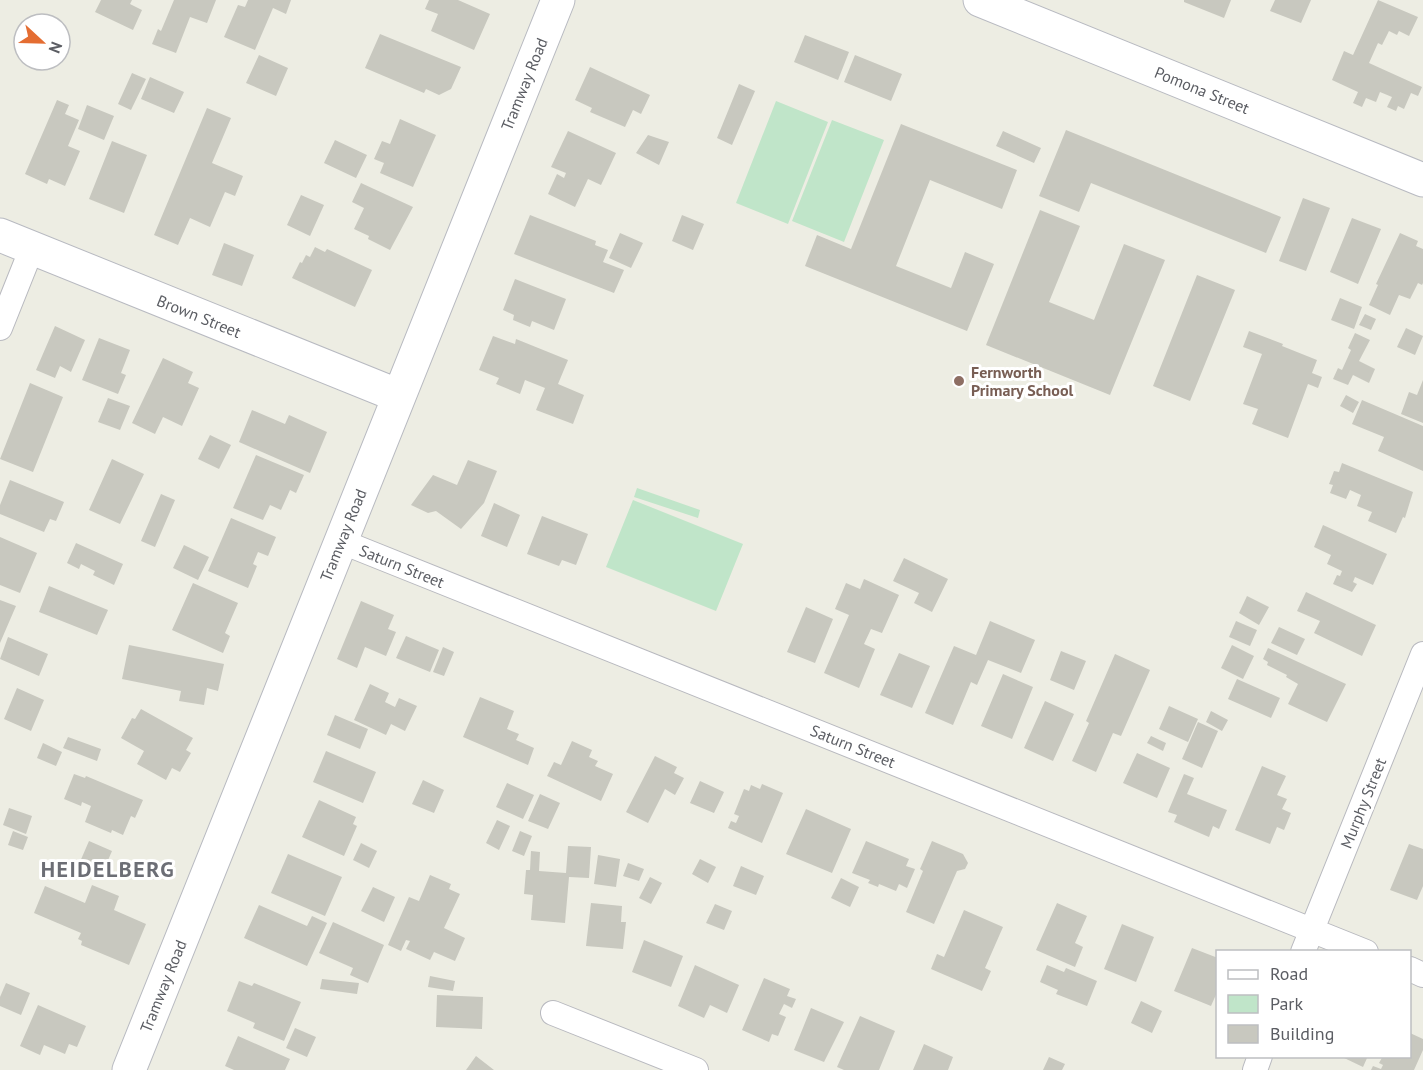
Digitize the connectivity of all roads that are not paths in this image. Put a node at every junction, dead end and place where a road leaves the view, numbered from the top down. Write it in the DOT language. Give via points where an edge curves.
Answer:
graph roads {
  1 [pos="558,0"];
  2 [pos="980,0"];
  3 [pos="1423,179"];
  4 [pos="0,235"];
  5 [pos="32,248"];
  6 [pos="0,328"];
  7 [pos="399,396"];
  8 [pos="340,541"];
  9 [pos="1423,654"];
  10 [pos="1307,941"];
  11 [pos="1360,950"];
  12 [pos="553,1013"];
  13 [pos="129,1070"];
  14 [pos="696,1070"];
  1 -- 7 [label="street, Tramway Road"];
  2 -- 3 [label="street, Pomona Street"];
  4 -- 5 [label="street, Brown Street"];
  5 -- 6 [label="street"];
  5 -- 7 [label="street, Brown Street"];
  7 -- 8 [label="street, Tramway Road"];
  8 -- 10 [label="street, Saturn Street"];
  8 -- 13 [label="street, Tramway Road"];
  9 -- 10 [label="street, Murphy Street"];
  10 -- 11 [label="street, Saturn Street"];
  12 -- 14 [label="street"];
}
